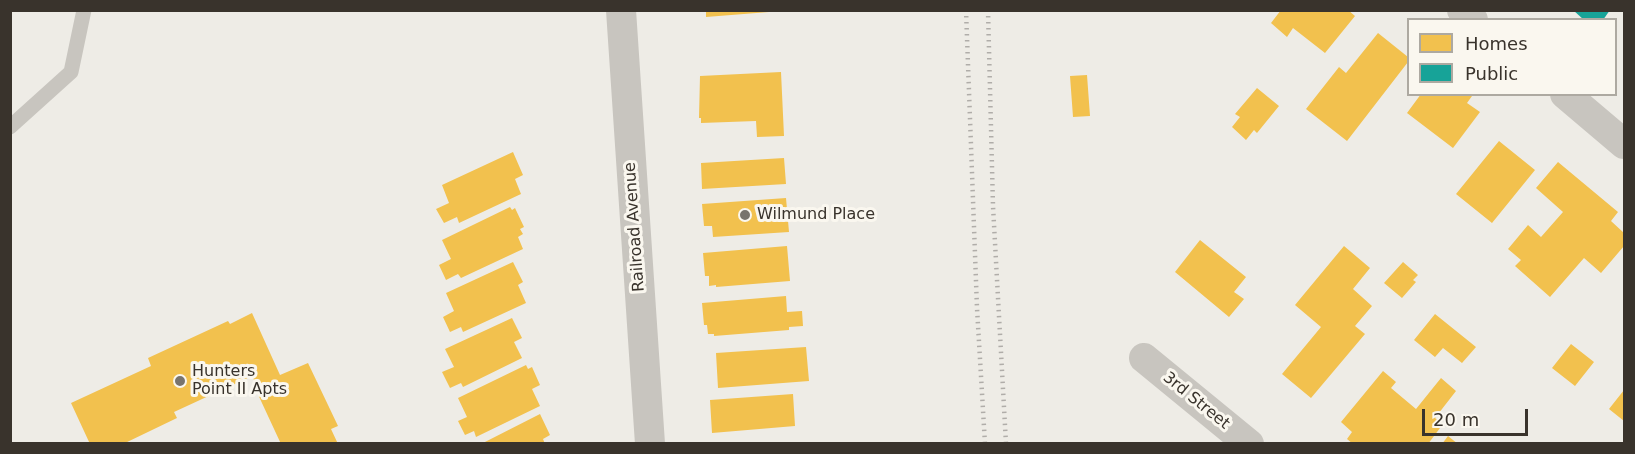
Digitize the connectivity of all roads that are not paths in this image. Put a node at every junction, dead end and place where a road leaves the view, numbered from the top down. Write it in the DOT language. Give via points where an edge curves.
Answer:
graph roads {
  1 [pos="84,10"];
  2 [pos="621,10"];
  3 [pos="1567,96"];
  4 [pos="10,128"];
  5 [pos="1624,144"];
  6 [pos="1144,358"];
  7 [pos="650,444"];
  8 [pos="1249,444"];
  1 -- 4 [label="lane" via="71,72"];
  2 -- 7 [label="street, Railroad Avenue"];
  3 -- 5 [label="street"];
  6 -- 8 [label="street, 3rd Street"];
}
